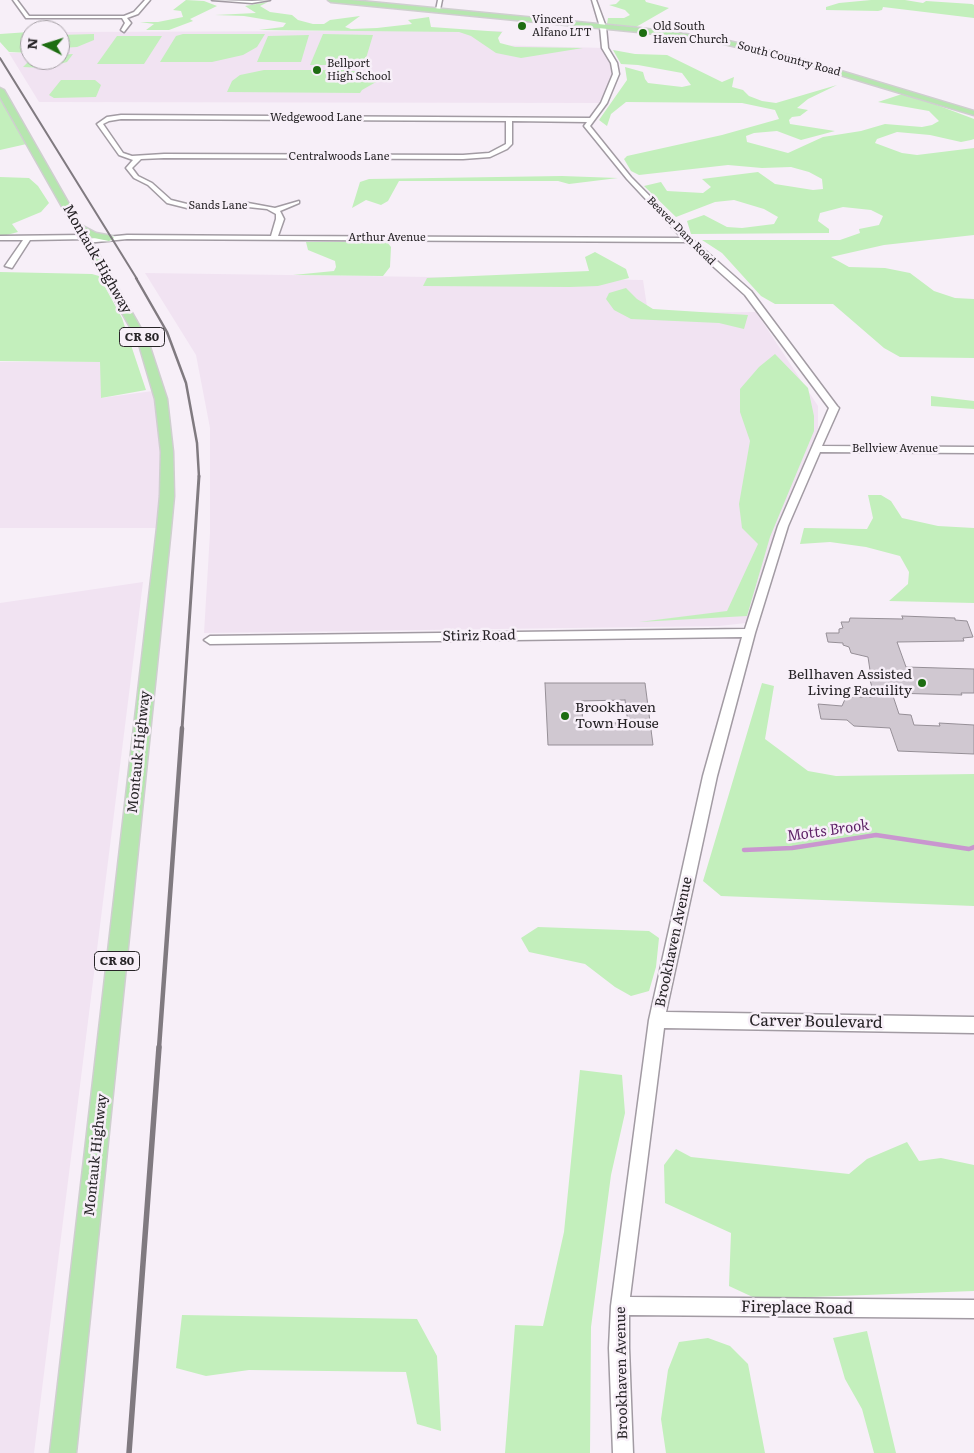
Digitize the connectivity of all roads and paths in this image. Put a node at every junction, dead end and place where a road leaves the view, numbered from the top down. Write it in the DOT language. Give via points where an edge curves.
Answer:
graph roads {
  1 [pos="15,0"];
  2 [pos="148,0"];
  3 [pos="214,0"];
  4 [pos="268,0"];
  5 [pos="331,0"];
  6 [pos="440,0"];
  7 [pos="594,0"];
  8 [pos="438,10"];
  9 [pos="124,17"];
  10 [pos="603,27"];
  11 [pos="124,30"];
  12 [pos="0,90"];
  13 [pos="974,113"];
  14 [pos="509,118"];
  15 [pos="590,120"];
  16 [pos="140,158"];
  17 [pos="297,202"];
  18 [pos="274,210"];
  19 [pos="77,226"];
  20 [pos="0,238"];
  21 [pos="28,238"];
  22 [pos="108,238"];
  23 [pos="274,238"];
  24 [pos="688,240"];
  25 [pos="88,245"];
  26 [pos="9,266"];
  27 [pos="816,448"];
  28 [pos="974,450"];
  29 [pos="749,633"];
  30 [pos="210,640"];
  31 [pos="657,1020"];
  32 [pos="974,1025"];
  33 [pos="620,1306"];
  34 [pos="974,1310"];
  35 [pos="63,1453"];
  36 [pos="623,1453"];
  1 -- 9 [label="street" via="32,18"];
  2 -- 9 [label="street" via="136,13"];
  3 -- 4 [label="street"];
  5 -- 8 [label="main road, South Country Road"];
  6 -- 8 [label="street"];
  7 -- 10 [label="street"];
  8 -- 10 [label="main road, South Country Road"];
  9 -- 11 [label="street" via="128,23"];
  10 -- 13 [label="main road, South Country Road" via="752,47"];
  10 -- 15 [label="street" via="616,76 600,109"];
  12 -- 19 [label="main road, Montauk Highway / CR 80"];
  14 -- 15 [label="street, Wedgewood Lane"];
  14 -- 16 [label="street, Centralwoods Lane" via="509,144 498,152 480,157"];
  14 -- 16 [label="street, Wedgewood Lane" via="112,117 100,124 121,154"];
  15 -- 24 [label="street, Beaver Dam Road" via="587,126 629,178"];
  16 -- 18 [label="street, Sands Lane" via="129,168 170,202 191,207 248,205"];
  17 -- 18 [label="street"];
  18 -- 23 [label="street" via="280,219"];
  19 -- 22 [label="main road" via="93,236"];
  19 -- 25 [label="main road, Montauk Highway / CR 80"];
  20 -- 21 [label="street, Arthur Avenue"];
  21 -- 25 [label="street, Arthur Avenue"];
  21 -- 26 [label="street"];
  22 -- 23 [label="street, Arthur Avenue"];
  22 -- 25 [label="street, Arthur Avenue"];
  22 -- 25 [label="main road"];
  23 -- 24 [label="street, Arthur Avenue"];
  24 -- 27 [label="street, Beaver Dam Road" via="748,293 834,408"];
  25 -- 35 [label="main road, Montauk Highway / CR 80" via="135,324 151,361 164,416 167,482"];
  27 -- 28 [label="street, Bellview Avenue"];
  27 -- 29 [label="street, Brookhaven Avenue" via="783,526"];
  29 -- 30 [label="street, Stiriz Road"];
  29 -- 31 [label="street, Brookhaven Avenue" via="710,776"];
  31 -- 32 [label="street, Carver Boulevard"];
  31 -- 33 [label="street, Brookhaven Avenue"];
  33 -- 34 [label="street, Fireplace Road"];
  33 -- 36 [label="street, Brookhaven Avenue"];
}
